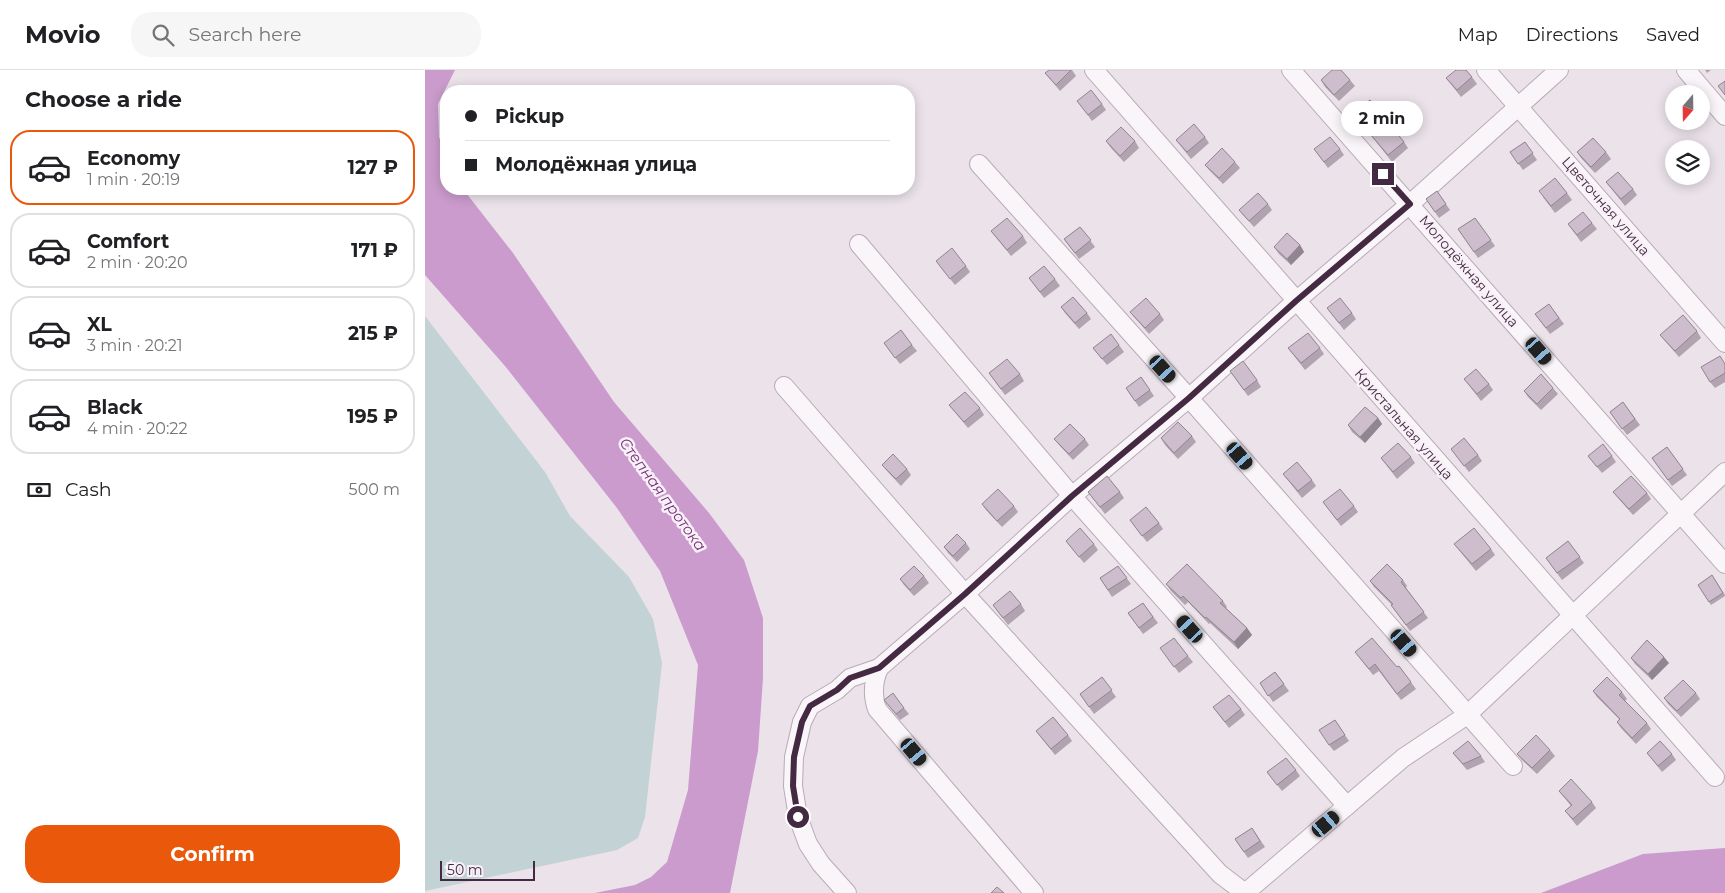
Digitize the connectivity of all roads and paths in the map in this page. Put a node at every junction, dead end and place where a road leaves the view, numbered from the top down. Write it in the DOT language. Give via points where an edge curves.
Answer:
graph roads {
  1 [pos="1094,70"];
  2 [pos="1291,70"];
  3 [pos="1486,70"];
  4 [pos="1559,70"];
  5 [pos="1686,70"];
  6 [pos="1519,107"];
  7 [pos="1725,116"];
  8 [pos="979,164"];
  9 [pos="1410,204"];
  10 [pos="859,244"];
  11 [pos="1296,301"];
  12 [pos="1725,342"];
  13 [pos="784,386"];
  14 [pos="1189,398"];
  15 [pos="1725,472"];
  16 [pos="1072,496"];
  17 [pos="1680,513"];
  18 [pos="1725,564"];
  19 [pos="965,594"];
  20 [pos="1571,615"];
  21 [pos="879,668"];
  22 [pos="1467,714"];
  23 [pos="1513,766"];
  24 [pos="1715,778"];
  25 [pos="1347,806"];
  26 [pos="847,893"];
  27 [pos="1034,893"];
  28 [pos="1245,893"];
  1 -- 11 [label="street, Кристальная улица"];
  2 -- 9 [label="street, Молодёжная улица"];
  3 -- 6 [label="street, Цветочная улица"];
  4 -- 6 [label="street"];
  5 -- 7 [label="street"];
  6 -- 9 [label="street"];
  6 -- 12 [label="street, Цветочная улица"];
  8 -- 14 [label="street"];
  9 -- 11 [label="street"];
  9 -- 17 [label="street, Молодёжная улица"];
  10 -- 16 [label="street"];
  11 -- 14 [label="street"];
  11 -- 20 [label="street, Кристальная улица"];
  13 -- 19 [label="street"];
  14 -- 16 [label="street"];
  14 -- 22 [label="street"];
  15 -- 17 [label="street"];
  16 -- 19 [label="street"];
  16 -- 25 [label="street"];
  17 -- 18 [label="street, Молодёжная улица"];
  17 -- 20 [label="street"];
  19 -- 21 [label="street"];
  19 -- 28 [label="street" via="1220,874"];
  20 -- 22 [label="street"];
  20 -- 24 [label="street, Кристальная улица"];
  21 -- 26 [label="street" via="850,678 810,706 802,722 794,757 795,802 807,844"];
  21 -- 27 [label="street" via="874,690 877,709"];
  22 -- 23 [label="street"];
  22 -- 25 [label="street" via="1403,758"];
  25 -- 28 [label="street"];
}
